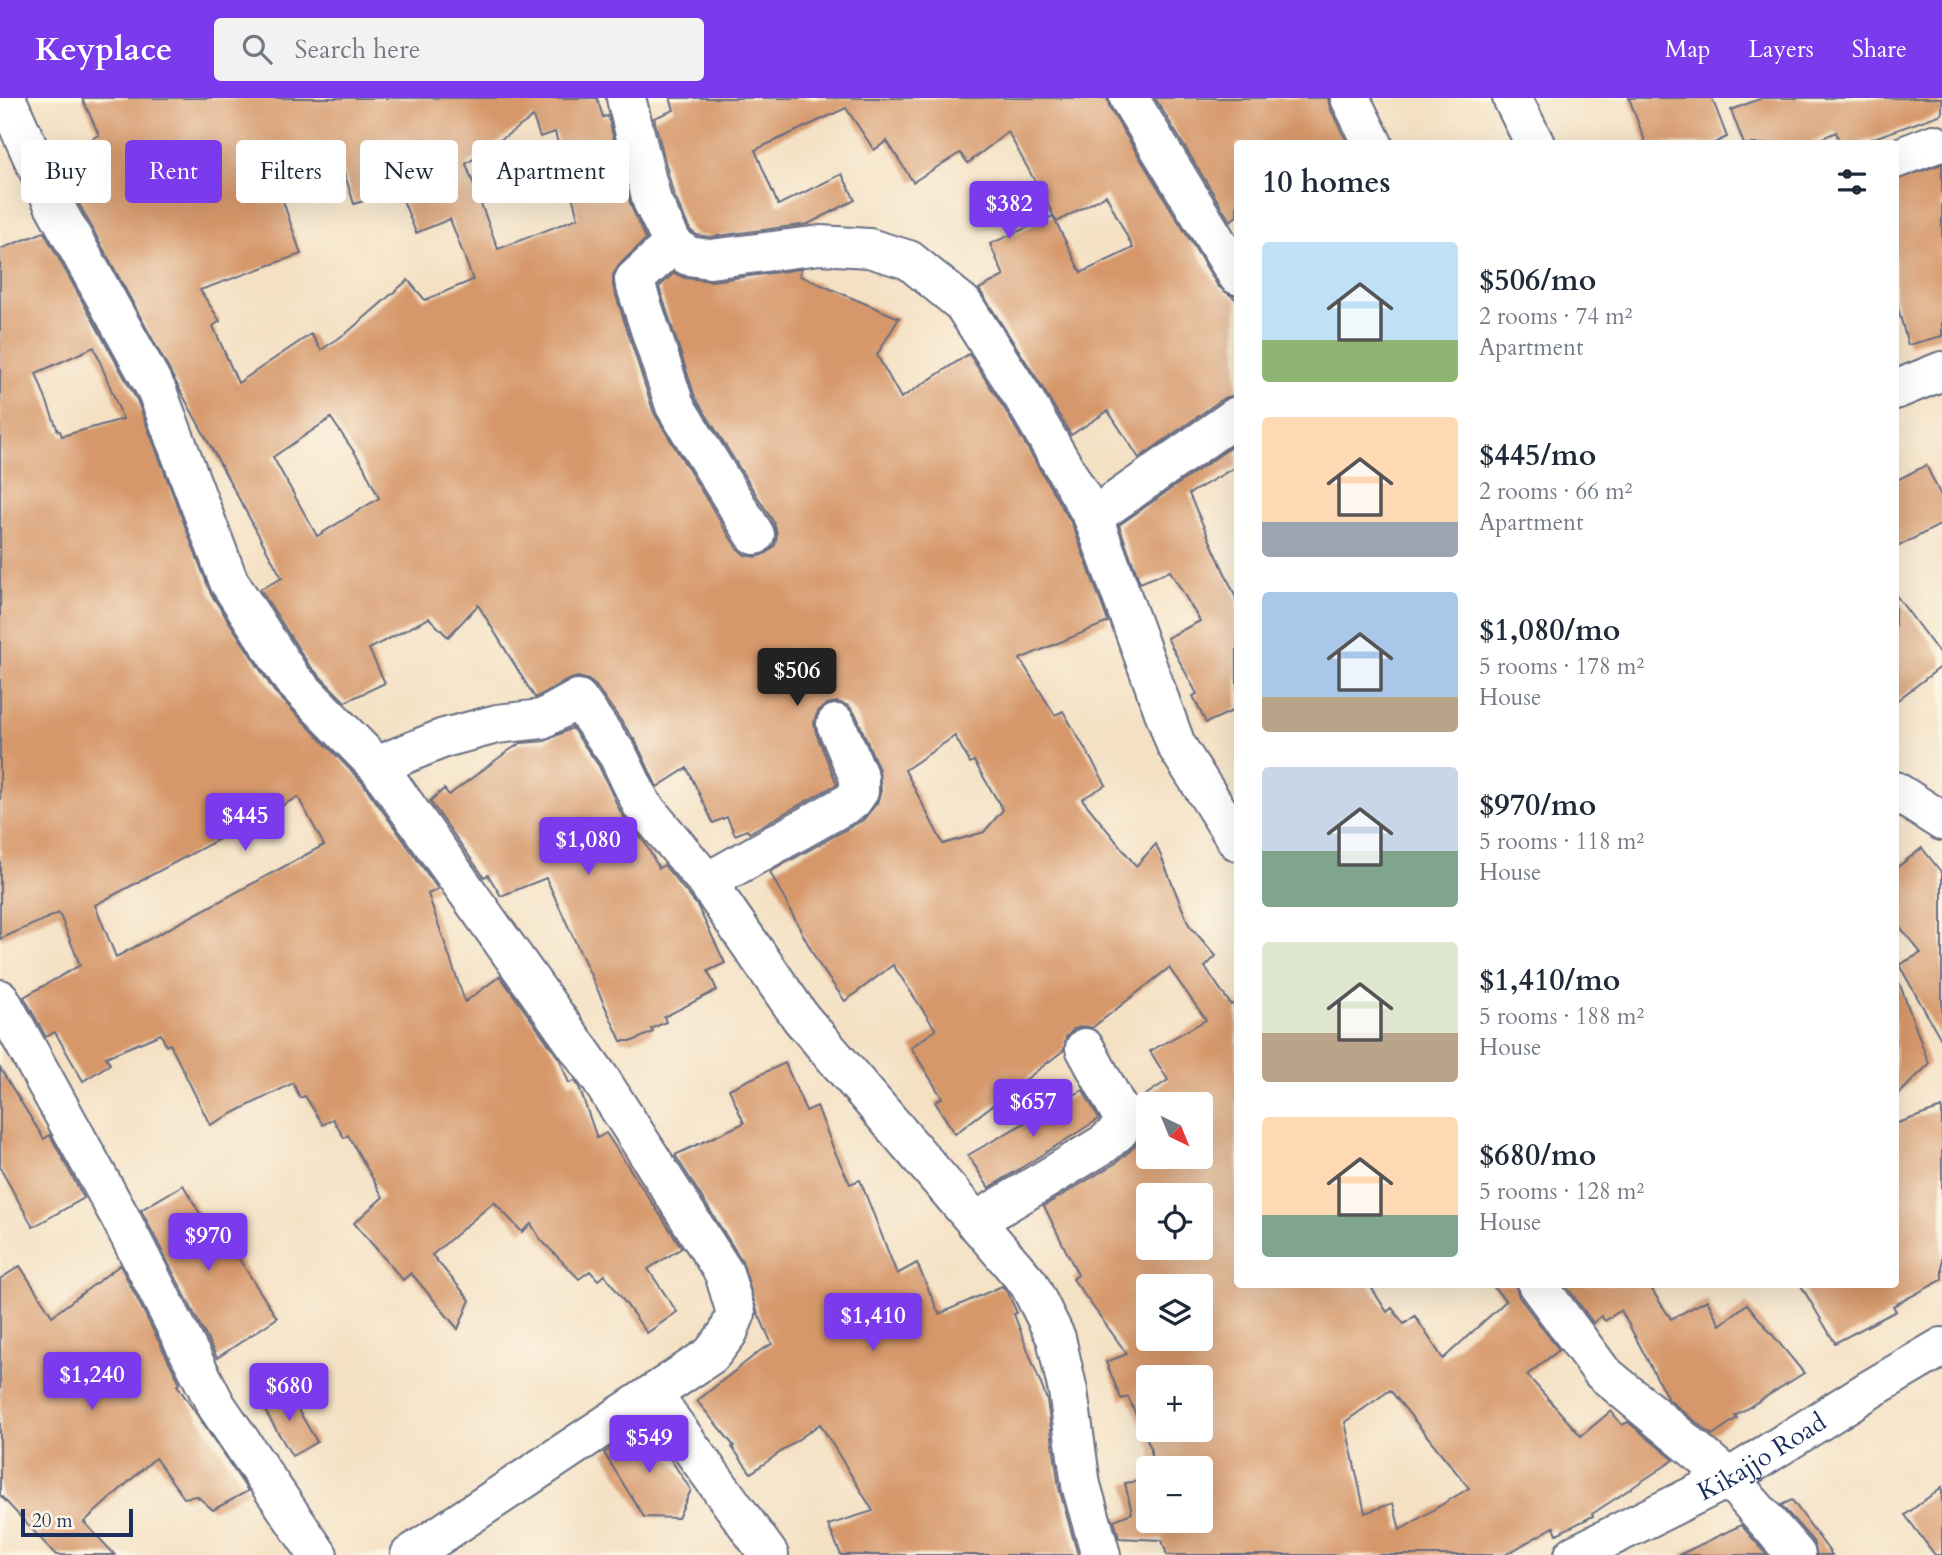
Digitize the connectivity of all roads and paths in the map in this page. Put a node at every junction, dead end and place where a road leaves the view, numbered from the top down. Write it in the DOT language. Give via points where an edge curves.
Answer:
graph roads {
  1 [pos="6,98"];
  2 [pos="626,98"];
  3 [pos="1129,98"];
  4 [pos="1350,98"];
  5 [pos="1512,98"];
  6 [pos="1371,140"];
  7 [pos="1533,140"];
  8 [pos="1934,144"];
  9 [pos="1899,157"];
  10 [pos="673,243"];
  11 [pos="1234,270"];
  12 [pos="1942,371"];
  13 [pos="1899,388"];
  14 [pos="1234,418"];
  15 [pos="1093,517"];
  16 [pos="755,535"];
  17 [pos="836,724"];
  18 [pos="379,768"];
  19 [pos="1899,794"];
  20 [pos="1942,821"];
  21 [pos="1234,836"];
  22 [pos="707,882"];
  23 [pos="0,999"];
  24 [pos="1085,1048"];
  25 [pos="975,1222"];
  26 [pos="1540,1288"];
  27 [pos="1942,1347"];
  28 [pos="652,1394"];
  29 [pos="1729,1478"];
  30 [pos="318,1555"];
  31 [pos="410,1555"];
  32 [pos="769,1555"];
  33 [pos="1101,1555"];
  34 [pos="1574,1555"];
  35 [pos="1796,1555"];
  1 -- 18 [label="street" via="52,203 157,391 229,582 292,679"];
  2 -- 10 [label="street" via="652,201"];
  3 -- 11 [label="street"];
  4 -- 6 [label="street"];
  5 -- 7 [label="street"];
  8 -- 9 [label="street"];
  10 -- 15 [label="street" via="688,256 710,259 820,245 869,247 909,260 963,304"];
  10 -- 16 [label="street" via="634,280 675,406"];
  12 -- 13 [label="street"];
  14 -- 15 [label="street"];
  15 -- 21 [label="street" via="1176,745"];
  17 -- 22 [label="street" via="859,778 859,791 852,801"];
  18 -- 22 [label="street" via="444,738 497,724 542,719 578,699 618,755 642,805"];
  18 -- 28 [label="street" via="601,1080 724,1273 736,1313 727,1333 711,1354"];
  19 -- 20 [label="street"];
  22 -- 25 [label="street" via="801,1018"];
  23 -- 30 [label="street" via="120,1217 216,1405"];
  24 -- 25 [label="street" via="1123,1118 1119,1131"];
  25 -- 33 [label="street" via="1029,1284 1056,1338 1081,1485"];
  26 -- 29 [label="street" via="1602,1372"];
  27 -- 29 [label="street, Kikajjo Road"];
  28 -- 31 [label="street"];
  28 -- 32 [label="street"];
  29 -- 34 [label="street, Kikajjo Road"];
  29 -- 35 [label="street"];
}
